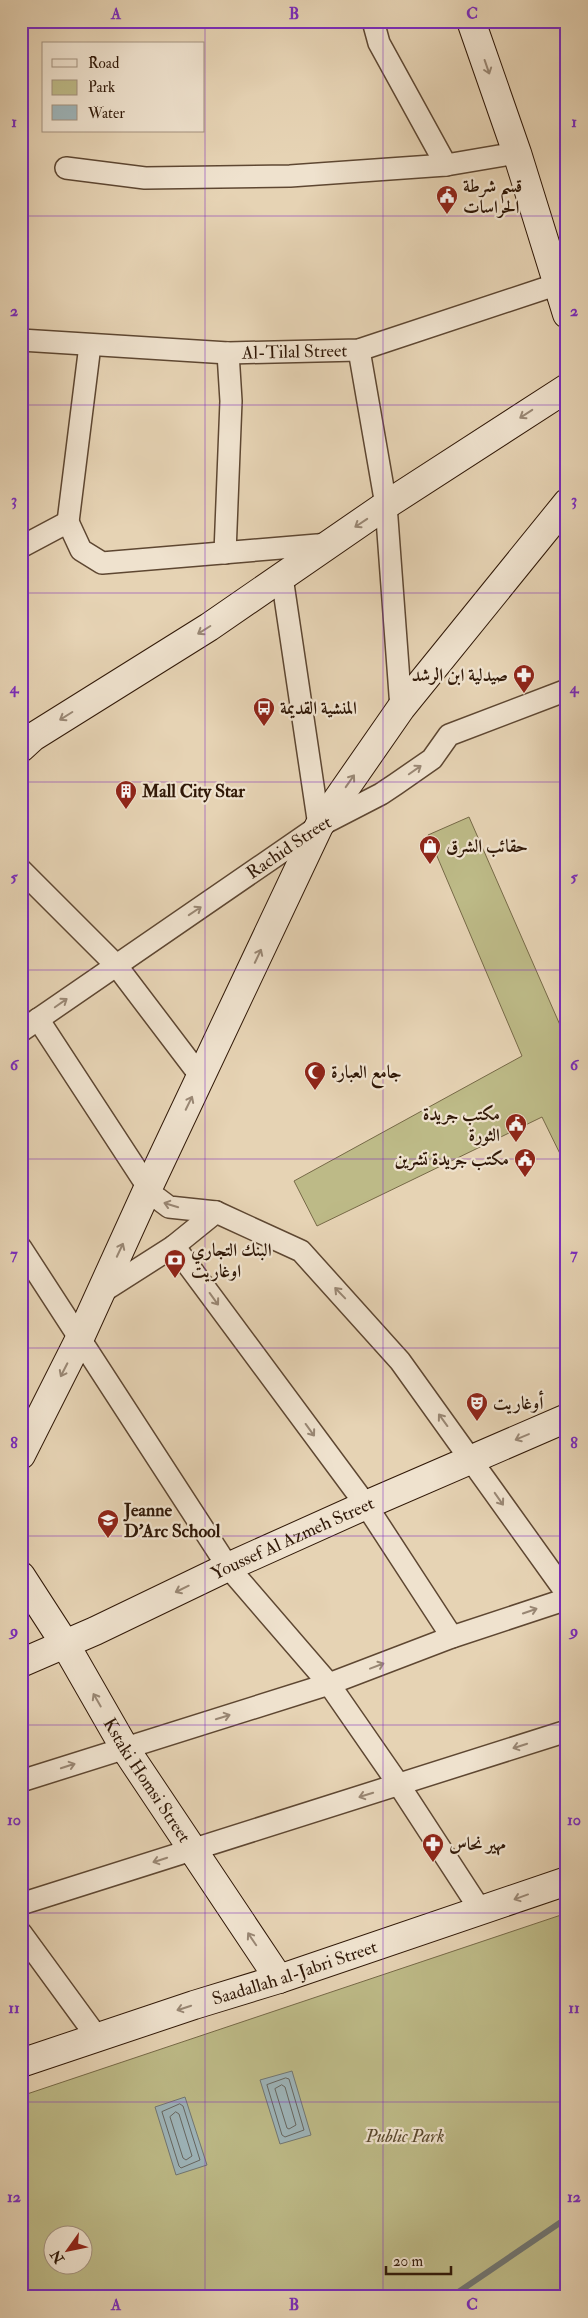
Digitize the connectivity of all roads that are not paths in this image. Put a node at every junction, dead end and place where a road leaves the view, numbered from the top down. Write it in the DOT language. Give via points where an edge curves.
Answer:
graph roads {
  1 [pos="373,21"];
  2 [pos="471,21"];
  3 [pos="517,153"];
  4 [pos="446,165"];
  5 [pos="66,168"];
  6 [pos="541,230"];
  7 [pos="567,247"];
  8 [pos="558,284"];
  9 [pos="567,314"];
  10 [pos="21,340"];
  11 [pos="90,345"];
  12 [pos="359,350"];
  13 [pos="228,353"];
  14 [pos="567,388"];
  15 [pos="567,503"];
  16 [pos="386,505"];
  17 [pos="68,522"];
  18 [pos="329,544"];
  19 [pos="21,547"];
  20 [pos="225,553"];
  21 [pos="282,577"];
  22 [pos="567,690"];
  23 [pos="401,708"];
  24 [pos="21,748"];
  25 [pos="319,826"];
  26 [pos="21,870"];
  27 [pos="116,965"];
  28 [pos="30,1025"];
  29 [pos="201,1077"];
  30 [pos="149,1186"];
  31 [pos="216,1212"];
  32 [pos="174,1246"];
  33 [pos="21,1248"];
  34 [pos="99,1294"];
  35 [pos="79,1340"];
  36 [pos="567,1418"];
  37 [pos="21,1455"];
  38 [pos="471,1459"];
  39 [pos="366,1505"];
  40 [pos="228,1567"];
  41 [pos="21,1576"];
  42 [pos="567,1594"];
  43 [pos="567,1598"];
  44 [pos="452,1637"];
  45 [pos="65,1644"];
  46 [pos="21,1662"];
  47 [pos="329,1684"];
  48 [pos="567,1731"];
  49 [pos="124,1747"];
  50 [pos="21,1781"];
  51 [pos="400,1785"];
  52 [pos="193,1850"];
  53 [pos="567,1881"];
  54 [pos="21,1904"];
  55 [pos="481,1911"];
  56 [pos="21,1933"];
  57 [pos="279,1979"];
  58 [pos="96,2037"];
  59 [pos="21,2063"];
  1 -- 4 [label="street" via="379,43"];
  2 -- 3 [label="main road, one-way"];
  3 -- 4 [label="street"];
  3 -- 6 [label="main road"];
  4 -- 5 [label="street" via="290,176 145,178"];
  6 -- 7 [label="main road"];
  6 -- 8 [label="main road"];
  8 -- 9 [label="main road"];
  8 -- 12 [label="street, Al-Tilal Street"];
  10 -- 11 [label="street, Al-Tilal Street"];
  11 -- 13 [label="street, Al-Tilal Street"];
  11 -- 17 [label="street"];
  12 -- 13 [label="street, Al-Tilal Street"];
  12 -- 16 [label="street"];
  13 -- 20 [label="street" via="231,401"];
  14 -- 16 [label="main road, one-way"];
  15 -- 23 [label="main road"];
  16 -- 18 [label="main road, one-way"];
  16 -- 23 [label="street"];
  17 -- 19 [label="street"];
  17 -- 20 [label="street" via="81,550 102,564"];
  18 -- 20 [label="street"];
  18 -- 21 [label="main road"];
  21 -- 24 [label="main road, one-way" via="209,627 33,737"];
  21 -- 25 [label="street"];
  25 -- 22 [label="street, Rachid Street, one-way" via="381,794 432,759 449,735"];
  25 -- 23 [label="main road, one-way"];
  27 -- 25 [label="street, Rachid Street, one-way"];
  29 -- 25 [label="main road, one-way"];
  26 -- 27 [label="street"];
  28 -- 27 [label="street, Rachid Street, one-way"];
  27 -- 29 [label="street"];
  28 -- 30 [label="street"];
  30 -- 29 [label="main road, one-way"];
  31 -- 30 [label="street, one-way" via="169,1207"];
  34 -- 30 [label="main road, one-way"];
  31 -- 32 [label="street"];
  38 -- 31 [label="street, one-way" via="400,1361 301,1251"];
  32 -- 34 [label="street"];
  32 -- 39 [label="street, one-way"];
  33 -- 35 [label="street"];
  34 -- 35 [label="main road"];
  35 -- 37 [label="main road, one-way"];
  35 -- 40 [label="street"];
  36 -- 38 [label="main road, Youssef Al Azmeh Street, one-way"];
  38 -- 39 [label="main road, Youssef Al Azmeh Street"];
  38 -- 42 [label="street, one-way"];
  39 -- 40 [label="main road, Youssef Al Azmeh Street"];
  39 -- 44 [label="street"];
  40 -- 45 [label="main road, Youssef Al Azmeh Street, one-way"];
  40 -- 47 [label="street"];
  41 -- 45 [label="main road, Kstaki Homsi Street"];
  44 -- 43 [label="street, one-way"];
  47 -- 44 [label="street, one-way"];
  45 -- 46 [label="main road, Youssef Al Azmeh Street"];
  49 -- 45 [label="main road, Kstaki Homsi Street, one-way"];
  49 -- 47 [label="street, one-way"];
  47 -- 51 [label="street"];
  48 -- 51 [label="street, one-way"];
  50 -- 49 [label="street, one-way"];
  49 -- 52 [label="main road, Kstaki Homsi Street"];
  51 -- 52 [label="street, one-way"];
  51 -- 55 [label="street"];
  52 -- 54 [label="street, one-way"];
  57 -- 52 [label="main road, Kstaki Homsi Street, one-way"];
  53 -- 55 [label="main road, Saadallah al-Jabri Street, one-way"];
  55 -- 57 [label="main road, Saadallah al-Jabri Street"];
  56 -- 58 [label="street"];
  57 -- 58 [label="main road, Saadallah al-Jabri Street, one-way"];
  58 -- 59 [label="main road, Saadallah al-Jabri Street"];
}
